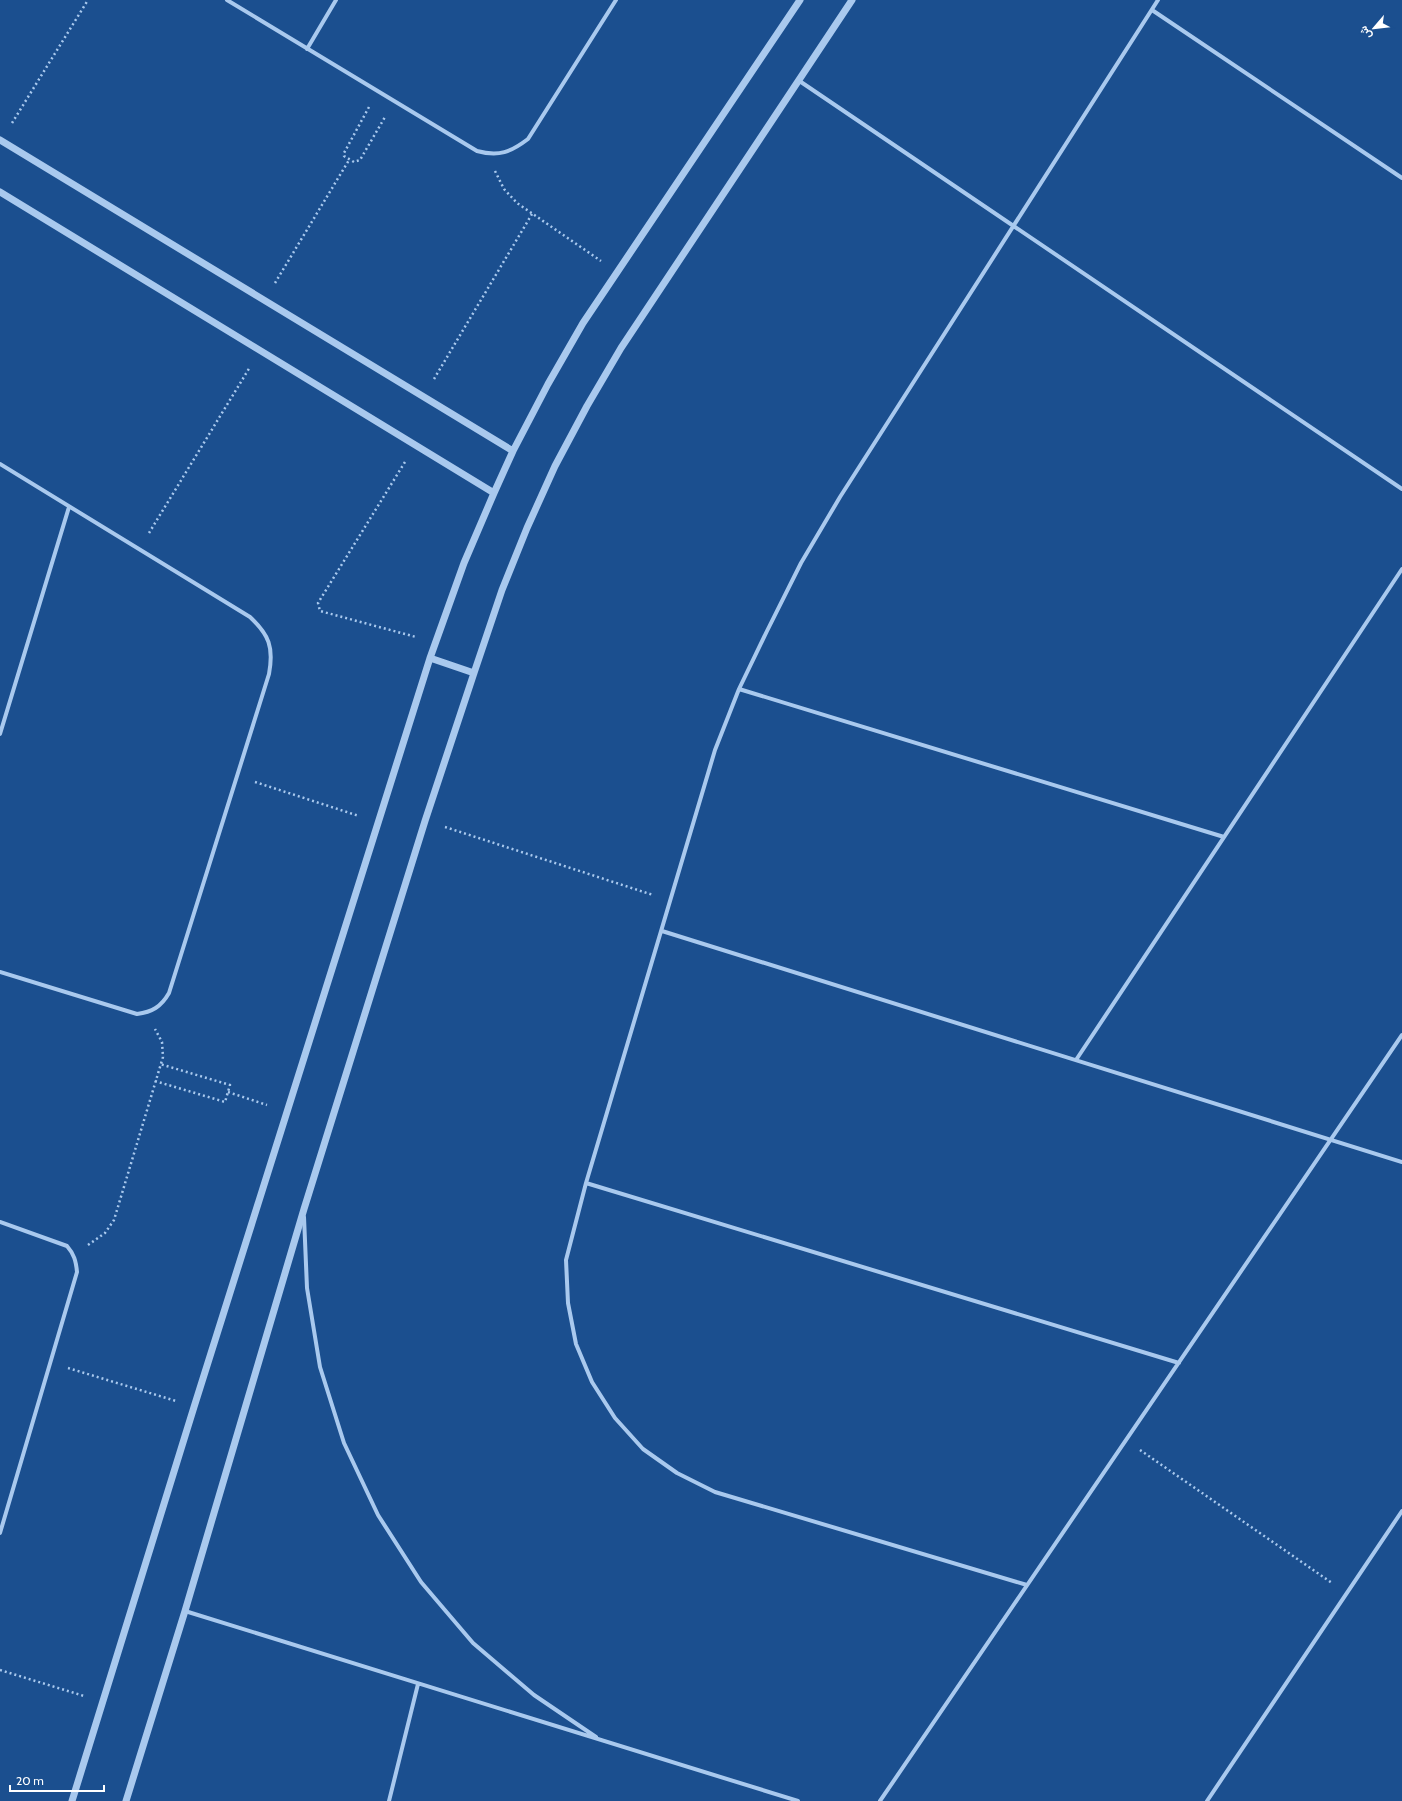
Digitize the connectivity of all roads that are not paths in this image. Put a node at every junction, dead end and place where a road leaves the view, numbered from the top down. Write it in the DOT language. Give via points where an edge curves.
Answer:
graph roads {
  1 [pos="227,0"];
  2 [pos="336,0"];
  3 [pos="616,0"];
  4 [pos="800,0"];
  5 [pos="852,0"];
  6 [pos="1158,0"];
  7 [pos="1152,10"];
  8 [pos="308,48"];
  9 [pos="798,80"];
  10 [pos="1,140"];
  11 [pos="1402,178"];
  12 [pos="0,192"];
  13 [pos="1014,226"];
  14 [pos="513,451"];
  15 [pos="0,464"];
  16 [pos="1402,490"];
  17 [pos="494,493"];
  18 [pos="69,506"];
  19 [pos="1402,569"];
  20 [pos="430,658"];
  21 [pos="474,672"];
  22 [pos="739,689"];
  23 [pos="0,734"];
  24 [pos="1224,837"];
  25 [pos="662,931"];
  26 [pos="0,972"];
  27 [pos="1402,1035"];
  28 [pos="1076,1060"];
  29 [pos="1332,1140"];
  30 [pos="1402,1162"];
  31 [pos="586,1183"];
  32 [pos="304,1208"];
  33 [pos="0,1222"];
  34 [pos="1179,1363"];
  35 [pos="1402,1511"];
  36 [pos="0,1533"];
  37 [pos="1027,1585"];
  38 [pos="185,1611"];
  39 [pos="418,1684"];
  40 [pos="600,1739"];
  41 [pos="72,1801"];
  42 [pos="126,1801"];
  43 [pos="388,1801"];
  44 [pos="798,1801"];
  45 [pos="880,1801"];
  46 [pos="1208,1801"];
  1 -- 8 [label="street"];
  2 -- 8 [label="street"];
  3 -- 8 [label="street" via="528,139 504,153 491,155 477,152"];
  4 -- 14 [label="street" via="583,324"];
  5 -- 9 [label="street"];
  6 -- 7 [label="street"];
  7 -- 11 [label="street"];
  7 -- 13 [label="street"];
  9 -- 13 [label="street"];
  9 -- 21 [label="street" via="621,348 587,406 555,466 527,528 502,590"];
  10 -- 14 [label="street"];
  12 -- 17 [label="street"];
  13 -- 16 [label="street"];
  13 -- 22 [label="street" via="840,497 801,563"];
  14 -- 17 [label="street"];
  15 -- 18 [label="street"];
  17 -- 20 [label="street" via="464,563"];
  18 -- 23 [label="street"];
  18 -- 26 [label="street" via="250,617 262,628 270,642 272,658 169,993 160,1006 146,1013 137,1014"];
  19 -- 24 [label="street"];
  20 -- 21 [label="street"];
  20 -- 41 [label="street"];
  21 -- 32 [label="street"];
  22 -- 24 [label="street"];
  22 -- 25 [label="street" via="715,750"];
  24 -- 28 [label="street"];
  25 -- 28 [label="street"];
  25 -- 31 [label="street"];
  27 -- 29 [label="street"];
  28 -- 29 [label="street"];
  29 -- 30 [label="street"];
  29 -- 34 [label="street"];
  31 -- 34 [label="street"];
  31 -- 37 [label="street" via="566,1260 568,1303 576,1344 592,1382 614,1418 643,1448 677,1473 715,1492"];
  32 -- 38 [label="street"];
  32 -- 40 [label="street" via="307,1288 320,1367 344,1443 378,1515 421,1582 474,1642 534,1695"];
  33 -- 36 [label="street" via="66,1246 73,1253 77,1272"];
  34 -- 37 [label="street"];
  35 -- 46 [label="street"];
  37 -- 45 [label="street"];
  38 -- 39 [label="street"];
  38 -- 42 [label="street"];
  39 -- 40 [label="street"];
  39 -- 43 [label="street"];
  40 -- 44 [label="street"];
}
